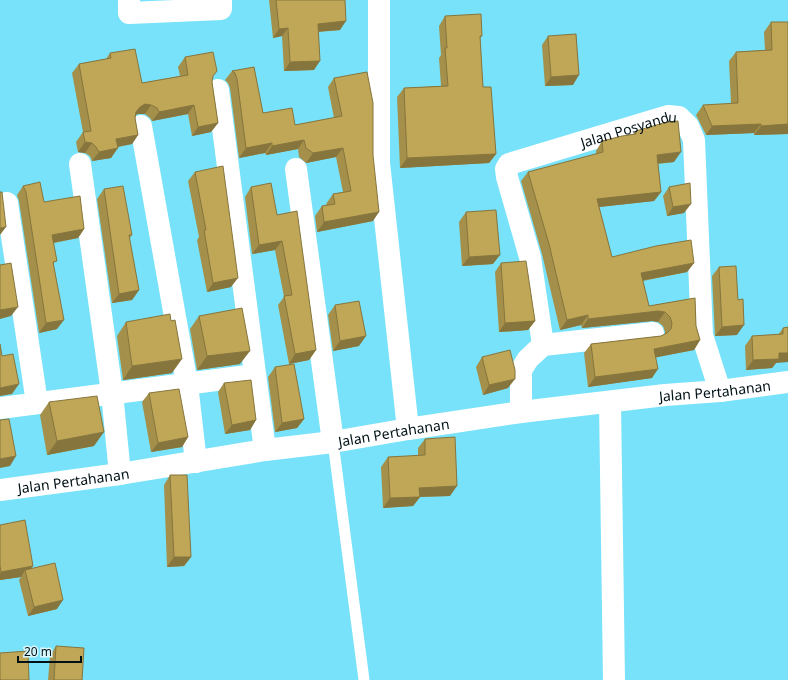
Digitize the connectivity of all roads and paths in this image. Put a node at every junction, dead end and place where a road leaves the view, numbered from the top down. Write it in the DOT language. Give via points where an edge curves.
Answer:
graph roads {
  1 [pos="129,0"];
  2 [pos="221,0"];
  3 [pos="380,0"];
  4 [pos="218,90"];
  5 [pos="142,126"];
  6 [pos="80,164"];
  7 [pos="296,169"];
  8 [pos="7,203"];
  9 [pos="653,333"];
  10 [pos="543,345"];
  11 [pos="256,375"];
  12 [pos="788,382"];
  13 [pos="187,384"];
  14 [pos="720,391"];
  15 [pos="112,394"];
  16 [pos="610,402"];
  17 [pos="37,403"];
  18 [pos="0,408"];
  19 [pos="521,412"];
  20 [pos="408,429"];
  21 [pos="333,442"];
  22 [pos="265,450"];
  23 [pos="196,462"];
  24 [pos="120,474"];
  25 [pos="0,490"];
  26 [pos="364,680"];
  27 [pos="614,680"];
  1 -- 2 [label="street" via="129,13 221,9"];
  3 -- 20 [label="street" via="379,163"];
  4 -- 11 [label="street"];
  5 -- 13 [label="street"];
  6 -- 15 [label="street"];
  7 -- 21 [label="street"];
  8 -- 17 [label="street"];
  9 -- 10 [label="street"];
  10 -- 14 [label="street, Jalan Posyandu" via="530,258 506,169 509,164 668,116 679,117 688,126 694,140 702,335"];
  10 -- 19 [label="street" via="528,359 521,370"];
  11 -- 13 [label="street"];
  11 -- 22 [label="street"];
  12 -- 14 [label="street, Jalan Pertahanan"];
  13 -- 15 [label="street"];
  13 -- 23 [label="street"];
  14 -- 16 [label="street, Jalan Pertahanan"];
  15 -- 17 [label="street"];
  15 -- 24 [label="street"];
  16 -- 19 [label="street, Jalan Pertahanan"];
  16 -- 27 [label="street"];
  17 -- 18 [label="street"];
  19 -- 20 [label="street, Jalan Pertahanan"];
  20 -- 21 [label="street, Jalan Pertahanan"];
  21 -- 22 [label="street, Jalan Pertahanan"];
  21 -- 26 [label="lane"];
  22 -- 23 [label="street, Jalan Pertahanan"];
  23 -- 24 [label="street, Jalan Pertahanan"];
  24 -- 25 [label="street, Jalan Pertahanan"];
}
